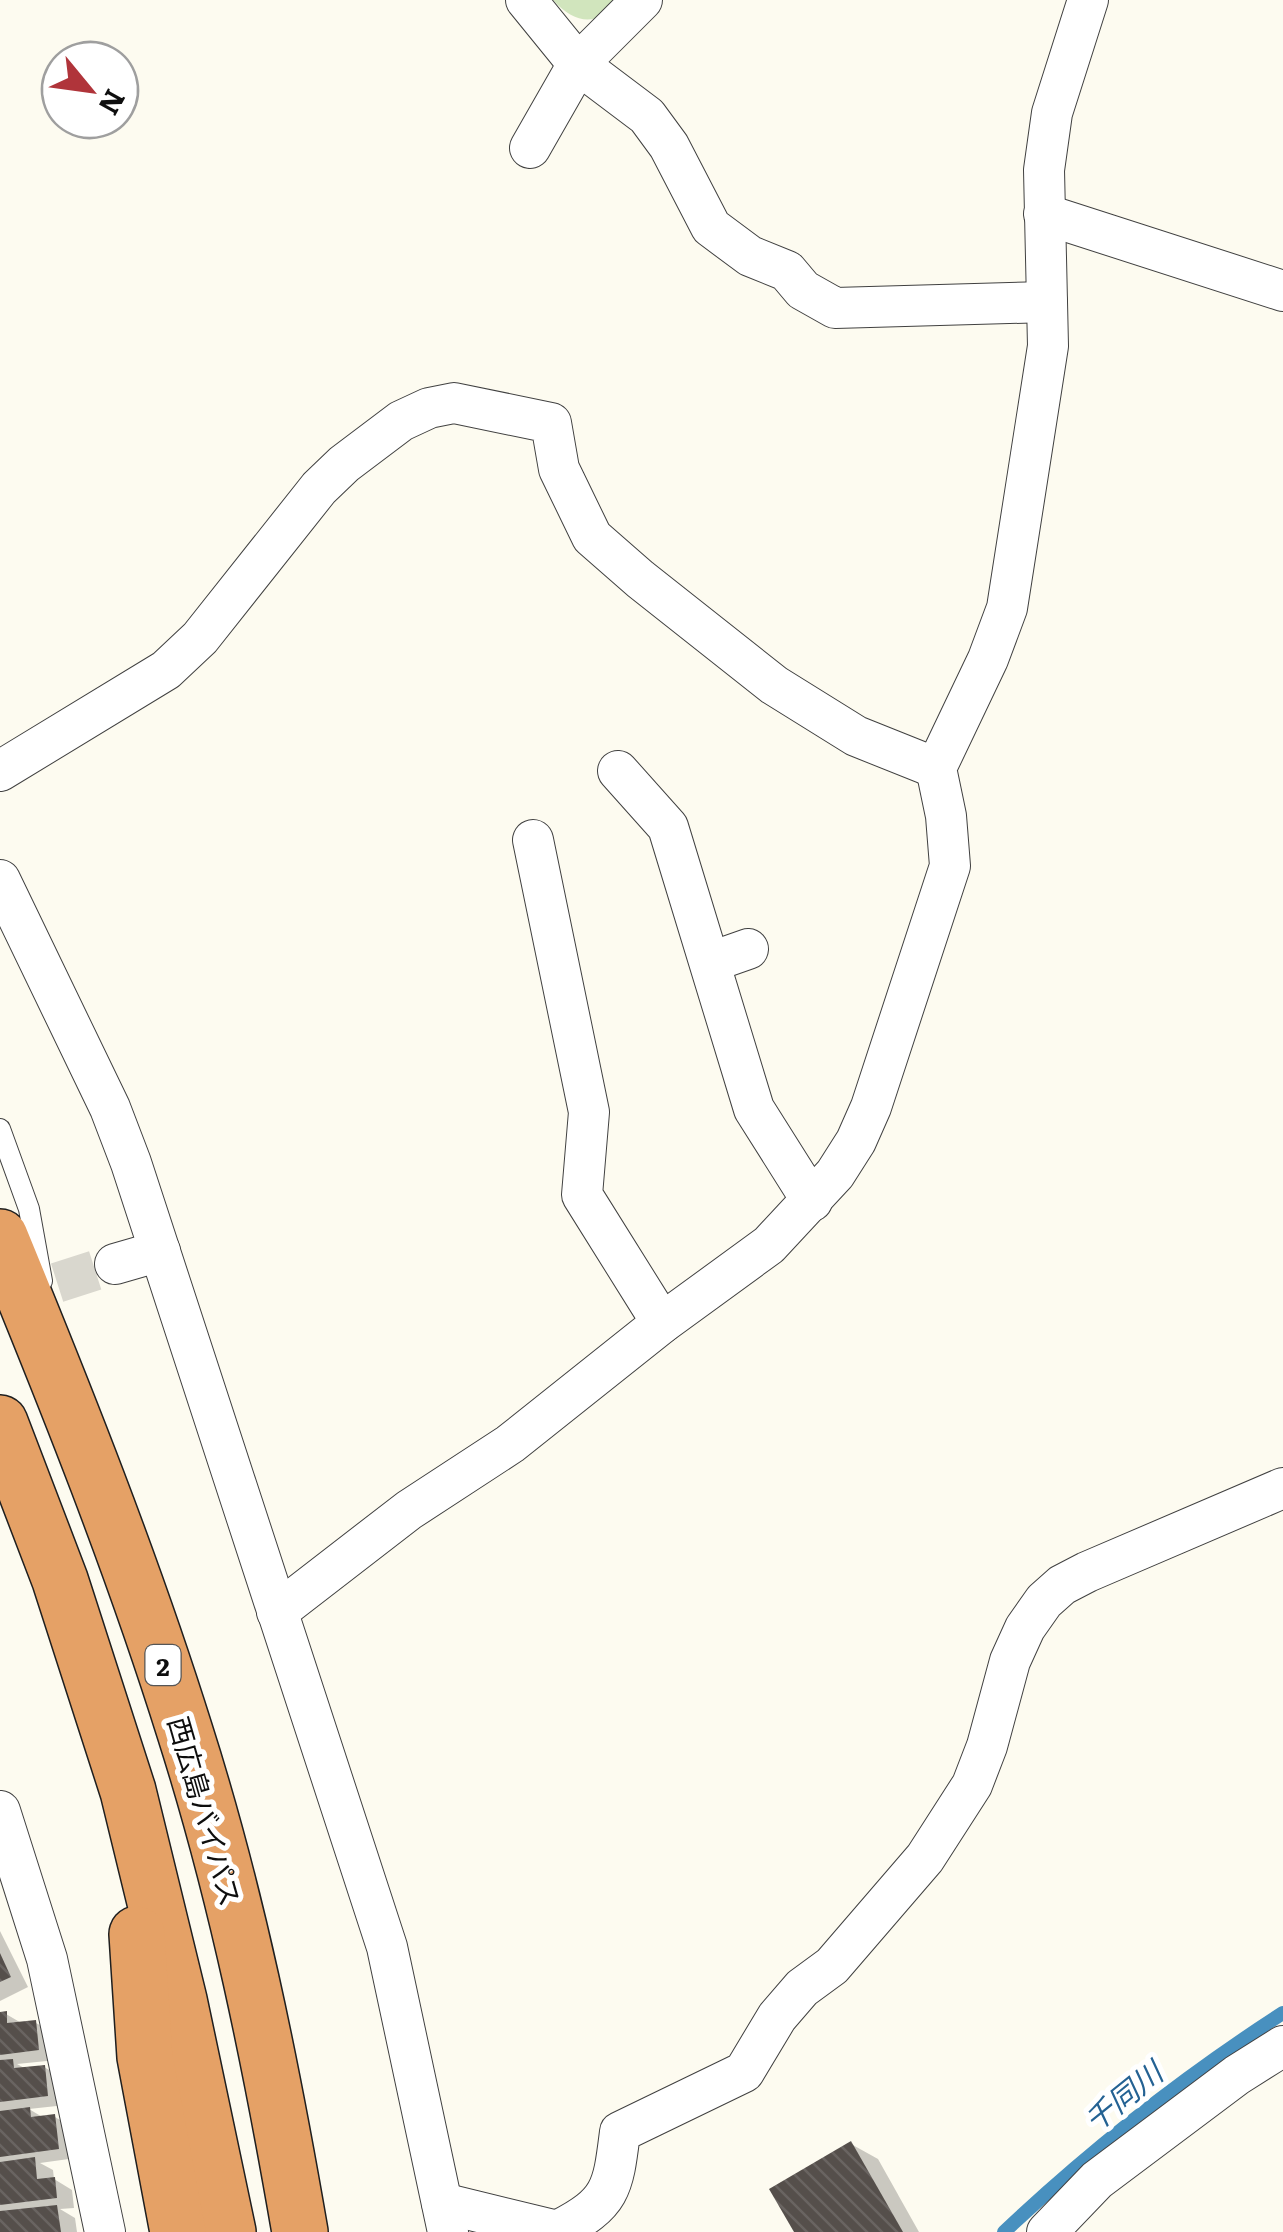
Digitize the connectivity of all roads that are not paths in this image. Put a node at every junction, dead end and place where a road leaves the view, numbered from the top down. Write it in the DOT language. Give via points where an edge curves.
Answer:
graph roads {
  1 [pos="526,0"];
  2 [pos="642,0"];
  3 [pos="1088,0"];
  4 [pos="578,64"];
  5 [pos="530,148"];
  6 [pos="1044,214"];
  7 [pos="1283,291"];
  8 [pos="1047,302"];
  9 [pos="936,768"];
  10 [pos="618,770"];
  11 [pos="0,771"];
  12 [pos="533,840"];
  13 [pos="0,880"];
  14 [pos="0,1129"];
  15 [pos="812,1200"];
  16 [pos="0,1236"];
  17 [pos="160,1251"];
  18 [pos="115,1264"];
  19 [pos="662,1323"];
  20 [pos="61,1386"];
  21 [pos="0,1423"];
  22 [pos="1283,1488"];
  23 [pos="277,1612"];
  24 [pos="128,1791"];
  25 [pos="0,1811"];
  26 [pos="1283,2046"];
  27 [pos="279,2109"];
  28 [pos="445,2217"];
  29 [pos="560,2231"];
  30 [pos="105,2232"];
  31 [pos="178,2232"];
  32 [pos="228,2232"];
  33 [pos="300,2232"];
  34 [pos="314,2232"];
  35 [pos="1047,2232"];
  1 -- 4 [label="street"];
  2 -- 4 [label="street"];
  3 -- 6 [label="street" via="1052,114"];
  4 -- 5 [label="street"];
  4 -- 8 [label="street" via="647,116 711,227 750,256 787,271 820,302 835,308"];
  6 -- 7 [label="street"];
  6 -- 8 [label="street"];
  8 -- 9 [label="street" via="1044,392 1008,608"];
  9 -- 11 [label="street" via="856,736 774,685 592,537 560,470 551,423 454,403 401,421 344,464 166,670"];
  9 -- 15 [label="street" via="950,866 871,1107 856,1141"];
  10 -- 15 [label="street" via="668,827 730,956 754,1109"];
  12 -- 19 [label="street" via="590,1112 582,1194"];
  13 -- 17 [label="street" via="110,1108"];
  14 -- 20 [label="lane" via="28,1209"];
  15 -- 19 [label="street" via="769,1245"];
  16 -- 20 [label="highway, 西広島バイパス / 2"];
  17 -- 18 [label="street"];
  17 -- 23 [label="street"];
  19 -- 23 [label="street" via="510,1444 409,1510"];
  20 -- 27 [label="highway, 西広島バイパス / 2" via="186,1734"];
  21 -- 24 [label="highway" via="60,1580"];
  22 -- 29 [label="street" via="1087,1572 1044,1601 1010,1661 972,1785 926,1858 832,1966 790,2002 744,2072 620,2132 611,2186 598,2208"];
  23 -- 28 [label="street" via="387,1947"];
  24 -- 31 [label="highway" via="145,2057"];
  24 -- 32 [label="highway"];
  25 -- 30 [label="street" via="48,1959"];
  26 -- 35 [label="street" via="1097,2180"];
  27 -- 33 [label="highway, 西広島バイパス / 2"];
  27 -- 34 [label="highway, 2"];
  28 -- 29 [label="street"];
}
